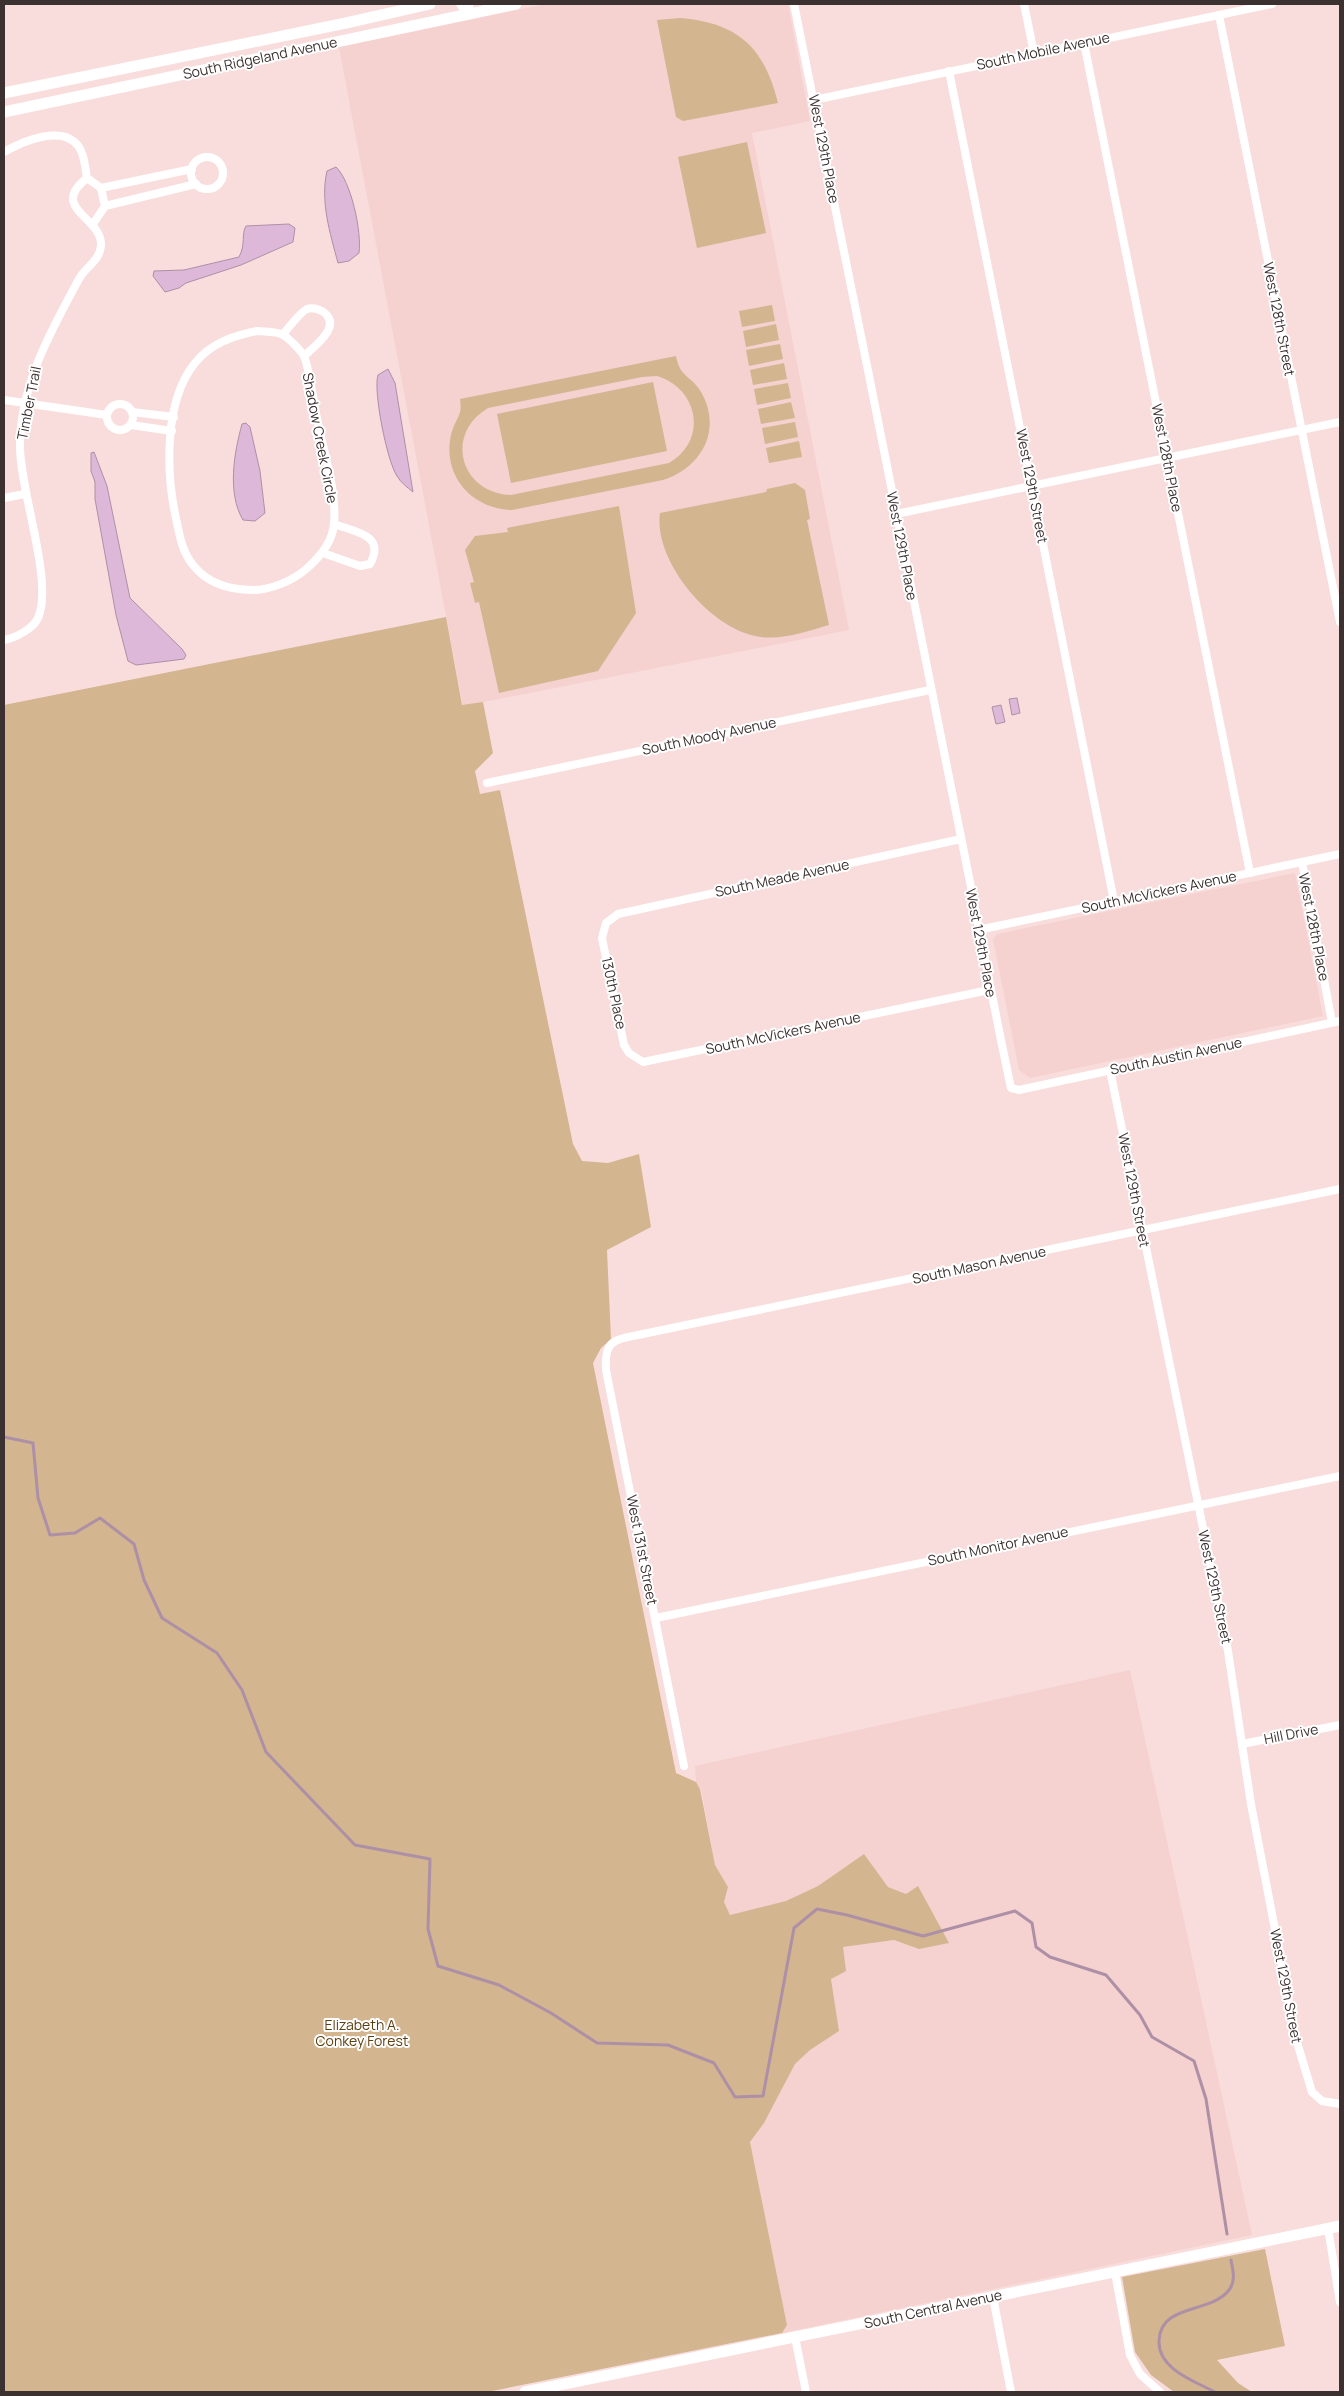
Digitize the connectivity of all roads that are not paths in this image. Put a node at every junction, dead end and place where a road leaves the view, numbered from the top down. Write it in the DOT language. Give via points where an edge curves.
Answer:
graph roads {
  1 [pos="430,4"];
  2 [pos="460,4"];
  3 [pos="516,4"];
  4 [pos="794,4"];
  5 [pos="1024,4"];
  6 [pos="1272,4"];
  7 [pos="468,9"];
  8 [pos="1219,15"];
  9 [pos="1084,42"];
  10 [pos="1034,53"];
  11 [pos="949,71"];
  12 [pos="4,93"];
  13 [pos="814,100"];
  14 [pos="4,112"];
  15 [pos="4,152"];
  16 [pos="192,169"];
  17 [pos="86,178"];
  18 [pos="196,184"];
  19 [pos="101,188"];
  20 [pos="104,206"];
  21 [pos="93,224"];
  22 [pos="283,334"];
  23 [pos="304,356"];
  24 [pos="4,400"];
  25 [pos="26,404"];
  26 [pos="132,412"];
  27 [pos="107,415"];
  28 [pos="174,417"];
  29 [pos="1340,422"];
  30 [pos="131,425"];
  31 [pos="1301,430"];
  32 [pos="172,431"];
  33 [pos="1167,457"];
  34 [pos="1032,486"];
  35 [pos="25,494"];
  36 [pos="4,498"];
  37 [pos="896,514"];
  38 [pos="334,524"];
  39 [pos="323,553"];
  40 [pos="1340,622"];
  41 [pos="4,640"];
  42 [pos="930,690"];
  43 [pos="487,783"];
  44 [pos="962,839"];
  45 [pos="1340,854"];
  46 [pos="1302,862"];
  47 [pos="1250,873"];
  48 [pos="1114,902"];
  49 [pos="606,923"];
  50 [pos="978,930"];
  51 [pos="990,990"];
  52 [pos="1336,1022"];
  53 [pos="636,1059"];
  54 [pos="1110,1070"];
  55 [pos="1011,1088"];
  56 [pos="1340,1190"];
  57 [pos="1142,1231"];
  58 [pos="617,1340"];
  59 [pos="1340,1476"];
  60 [pos="1198,1506"];
  61 [pos="656,1618"];
  62 [pos="1340,1725"];
  63 [pos="1242,1744"];
  64 [pos="684,1766"];
  65 [pos="1340,2104"];
  66 [pos="1340,2226"];
  67 [pos="1328,2228"];
  68 [pos="1115,2272"];
  69 [pos="993,2297"];
  70 [pos="1340,2302"];
  71 [pos="795,2337"];
  72 [pos="553,2389"];
  73 [pos="525,2392"];
  74 [pos="806,2392"];
  75 [pos="1011,2392"];
  76 [pos="1160,2392"];
  1 -- 12 [label="main road, South Ridgeland Avenue"];
  2 -- 7 [label="street"];
  3 -- 7 [label="main road, South Ridgeland Avenue"];
  4 -- 13 [label="street, West 129th Place"];
  5 -- 10 [label="street"];
  6 -- 8 [label="street, South Mobile Avenue"];
  7 -- 14 [label="main road, South Ridgeland Avenue"];
  8 -- 9 [label="street, South Mobile Avenue"];
  8 -- 31 [label="street, West 128th Street"];
  9 -- 10 [label="street, South Mobile Avenue"];
  9 -- 33 [label="street, West 128th Place"];
  10 -- 11 [label="street, South Mobile Avenue"];
  11 -- 13 [label="street, South Mobile Avenue"];
  11 -- 34 [label="street, West 129th Street"];
  13 -- 37 [label="street, West 129th Place"];
  15 -- 17 [label="street" via="24,142 61,136 75,142 80,149"];
  16 -- 18 [label="street"];
  16 -- 18 [label="street" via="198,160 208,157 223,169 222,179 215,187 205,188"];
  16 -- 19 [label="street"];
  17 -- 19 [label="street"];
  17 -- 21 [label="street" via="77,185 73,196 75,208"];
  18 -- 20 [label="street"];
  19 -- 20 [label="street"];
  20 -- 21 [label="street"];
  21 -- 25 [label="street, Timber Trail" via="100,240 96,261 82,273 59,316 34,368"];
  22 -- 23 [label="street, Shadow Creek Circle"];
  22 -- 23 [label="street" via="306,310 317,308 326,314 330,323 328,334"];
  22 -- 28 [label="street, Shadow Creek Circle" via="257,331 232,337 210,348 186,376"];
  23 -- 38 [label="street, Shadow Creek Circle" via="332,493"];
  24 -- 25 [label="street"];
  25 -- 27 [label="street"];
  25 -- 35 [label="street, Timber Trail" via="20,438"];
  26 -- 27 [label="street" via="119,404 111,407"];
  26 -- 28 [label="street"];
  26 -- 30 [label="street"];
  27 -- 30 [label="street" via="108,423 115,429 123,430"];
  28 -- 32 [label="street, Shadow Creek Circle"];
  29 -- 31 [label="street"];
  30 -- 32 [label="street"];
  31 -- 33 [label="street"];
  31 -- 40 [label="street, West 128th Street"];
  32 -- 39 [label="street, Shadow Creek Circle" via="170,495 182,546 192,565 209,580 231,589 256,590 297,576"];
  33 -- 34 [label="street"];
  33 -- 47 [label="street, West 128th Place"];
  34 -- 37 [label="street"];
  34 -- 48 [label="street, West 129th Street"];
  35 -- 36 [label="street"];
  35 -- 41 [label="street, Timber Trail" via="44,597 38,620 25,631"];
  37 -- 42 [label="street, West 129th Place"];
  38 -- 39 [label="street, Shadow Creek Circle"];
  38 -- 39 [label="street" via="369,537 375,545 375,555 370,564 360,566"];
  42 -- 43 [label="street, South Moody Avenue"];
  42 -- 44 [label="street, West 129th Place"];
  44 -- 49 [label="street, South Meade Avenue" via="618,914"];
  44 -- 50 [label="street, West 129th Place"];
  45 -- 46 [label="street, South McVickers Avenue"];
  46 -- 47 [label="street, South McVickers Avenue"];
  46 -- 52 [label="street, West 128th Place"];
  47 -- 48 [label="street, South McVickers Avenue"];
  48 -- 50 [label="street, South McVickers Avenue"];
  49 -- 53 [label="street, 130th Place" via="602,938 624,1045"];
  50 -- 51 [label="street, West 129th Place"];
  51 -- 53 [label="street, South McVickers Avenue" via="651,1061"];
  51 -- 55 [label="street, West 129th Place"];
  52 -- 54 [label="street, South Austin Avenue"];
  54 -- 55 [label="street, South Austin Avenue" via="1019,1090"];
  54 -- 57 [label="street, West 129th Street"];
  56 -- 57 [label="street, South Mason Avenue"];
  57 -- 58 [label="street, South Mason Avenue"];
  57 -- 60 [label="street, West 129th Street"];
  58 -- 61 [label="street, West 131st Street" via="607,1349 606,1370"];
  59 -- 60 [label="street, South Monitor Avenue"];
  60 -- 61 [label="street, South Monitor Avenue"];
  60 -- 63 [label="street, West 129th Street" via="1228,1650"];
  61 -- 64 [label="street, West 131st Street"];
  62 -- 63 [label="street, Hill Drive"];
  63 -- 65 [label="street, West 129th Street" via="1296,2040 1312,2092 1328,2104"];
  66 -- 67 [label="main road, South Central Avenue"];
  67 -- 68 [label="main road, South Central Avenue"];
  67 -- 70 [label="street"];
  68 -- 69 [label="main road, South Central Avenue"];
  68 -- 76 [label="street" via="1130,2355 1140,2374"];
  69 -- 71 [label="main road, South Central Avenue"];
  69 -- 75 [label="street"];
  71 -- 72 [label="main road, South Central Avenue"];
  71 -- 74 [label="street"];
  72 -- 73 [label="main road, South Central Avenue"];
}
